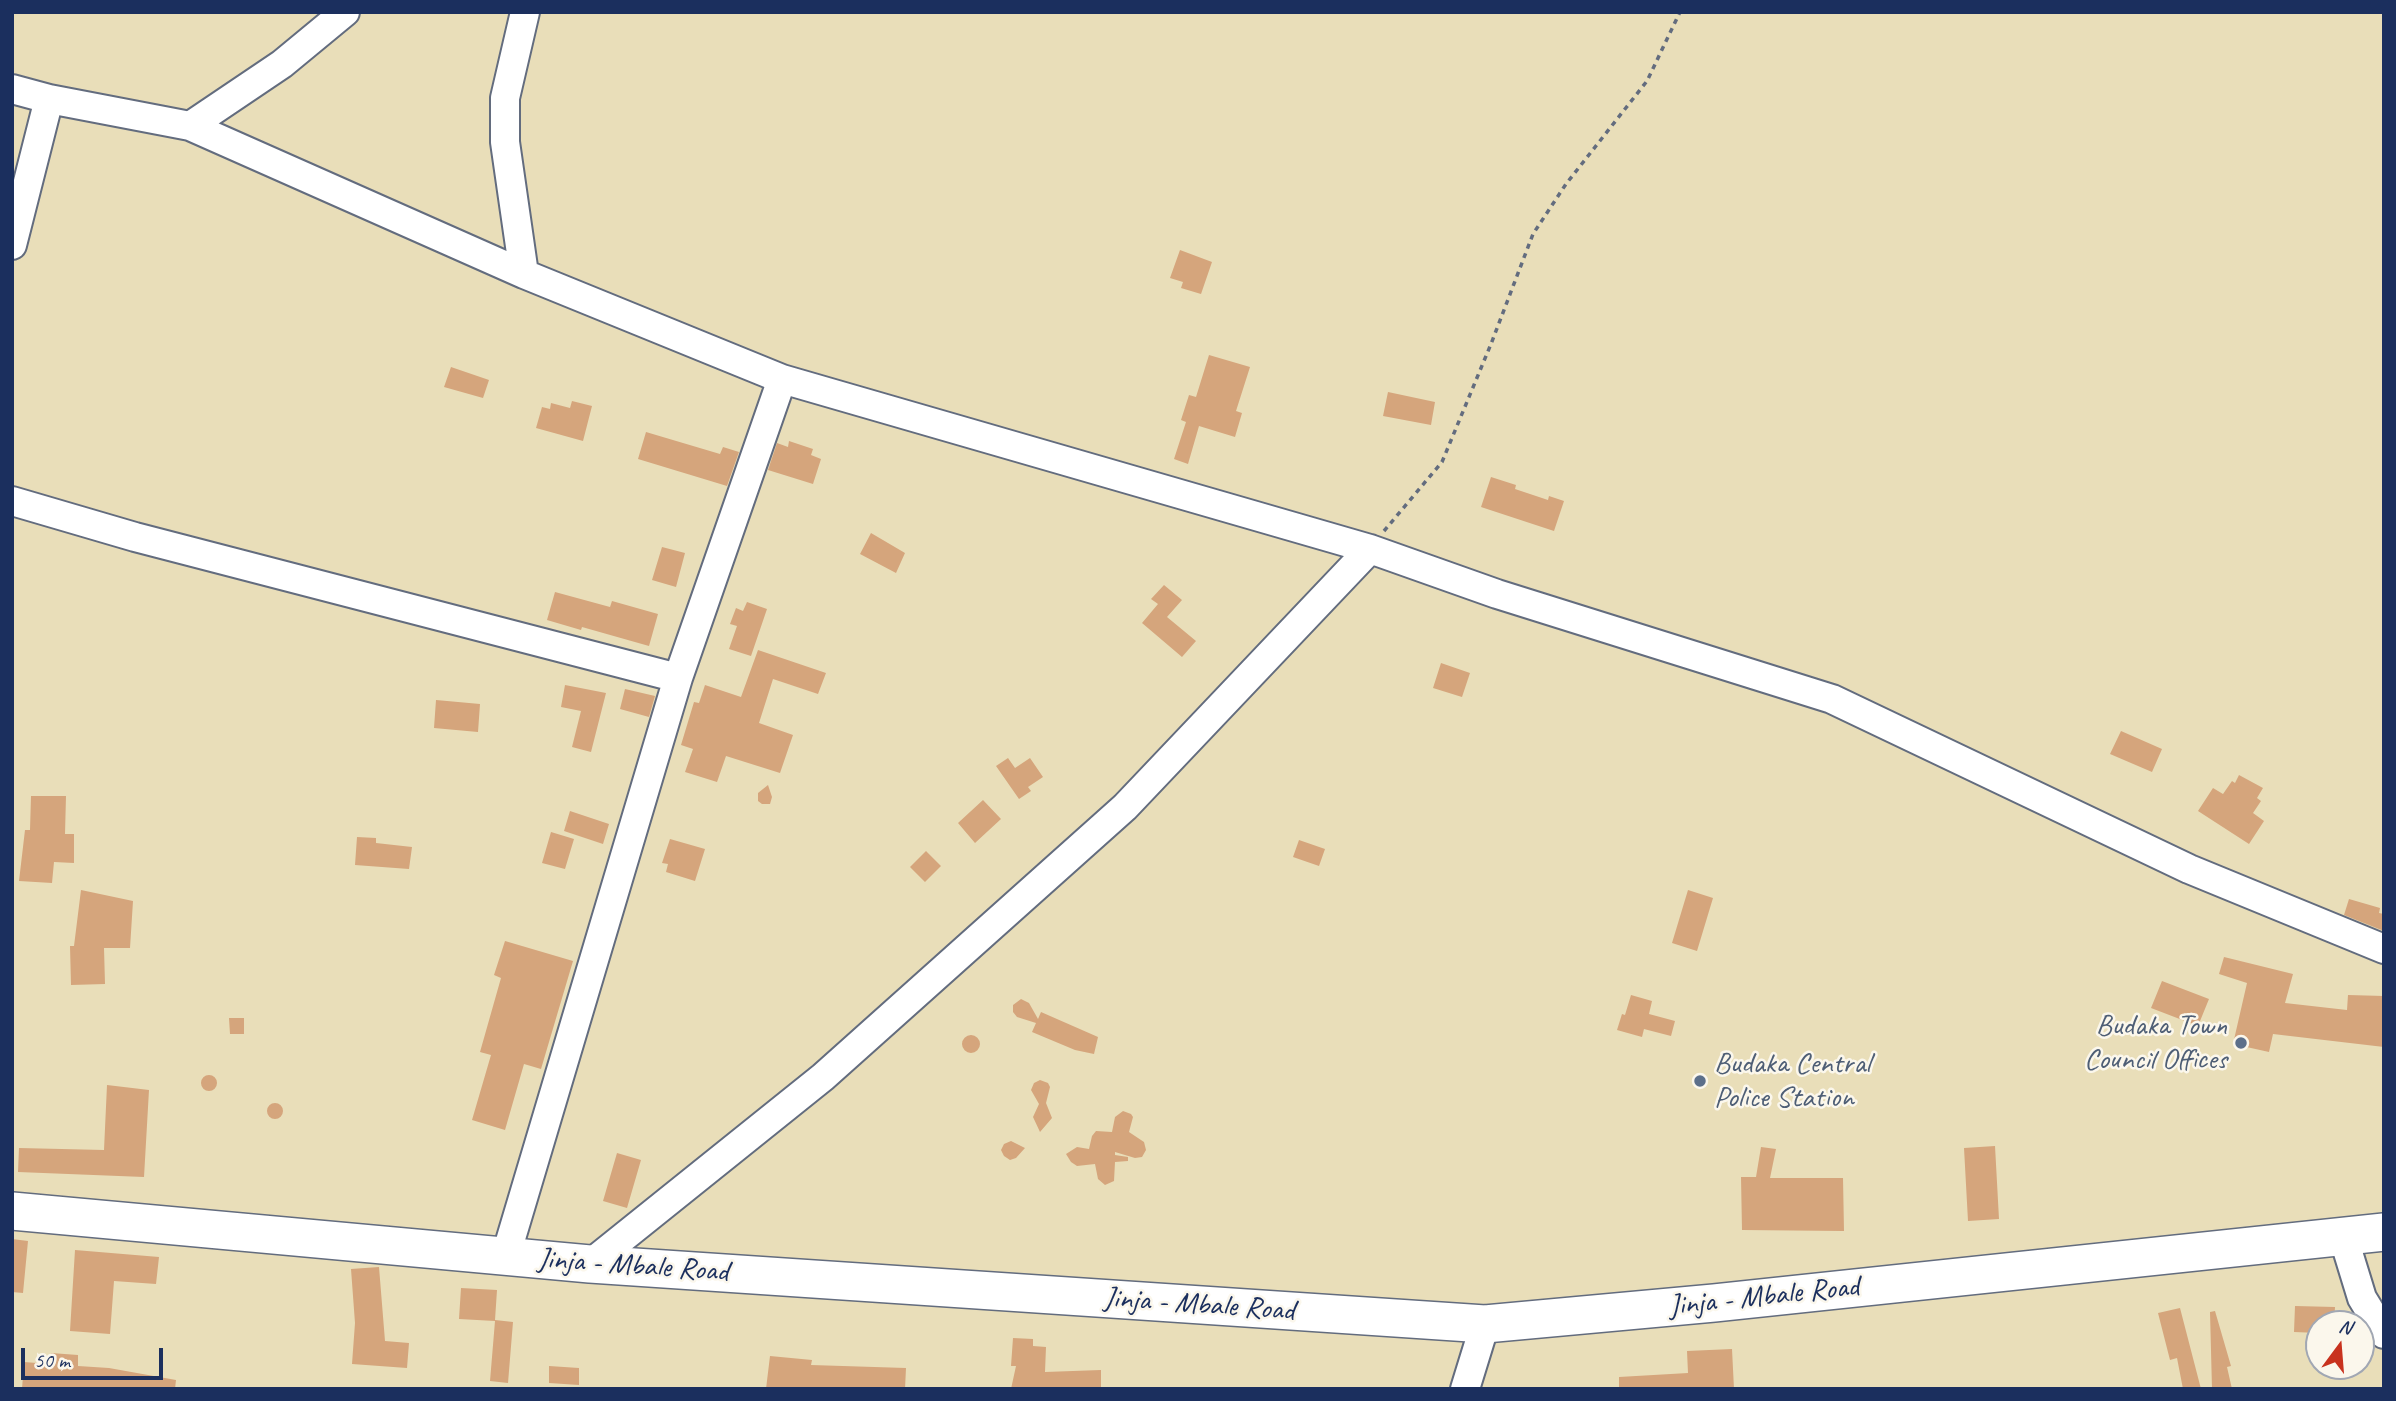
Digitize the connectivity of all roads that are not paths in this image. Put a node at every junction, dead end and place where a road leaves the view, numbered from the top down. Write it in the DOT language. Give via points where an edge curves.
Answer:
graph roads {
  1 [pos="345,12"];
  2 [pos="525,12"];
  3 [pos="12,89"];
  4 [pos="49,99"];
  5 [pos="190,126"];
  6 [pos="12,245"];
  7 [pos="524,274"];
  8 [pos="782,379"];
  9 [pos="12,501"];
  10 [pos="1370,549"];
  11 [pos="678,678"];
  12 [pos="2384,949"];
  13 [pos="12,1210"];
  14 [pos="2384,1232"];
  15 [pos="2343,1236"];
  16 [pos="506,1255"];
  17 [pos="590,1264"];
  18 [pos="1485,1324"];
  19 [pos="2384,1334"];
  20 [pos="1465,1389"];
  1 -- 5 [label="street" via="282,64"];
  2 -- 7 [label="street" via="505,98 505,142"];
  3 -- 4 [label="street"];
  4 -- 5 [label="street"];
  4 -- 6 [label="street"];
  5 -- 7 [label="street"];
  7 -- 8 [label="street"];
  8 -- 10 [label="street"];
  8 -- 11 [label="street"];
  9 -- 11 [label="street"];
  10 -- 12 [label="street" via="1497,594 1832,699 2189,869"];
  10 -- 17 [label="street" via="1125,807 823,1077"];
  11 -- 16 [label="street"];
  13 -- 16 [label="main road, Jinja - Mbale Road"];
  14 -- 15 [label="main road, Jinja - Mbale Road"];
  15 -- 18 [label="main road, Jinja - Mbale Road"];
  15 -- 19 [label="street" via="2362,1298"];
  16 -- 17 [label="main road, Jinja - Mbale Road"];
  17 -- 18 [label="main road, Jinja - Mbale Road"];
  18 -- 20 [label="street"];
}
